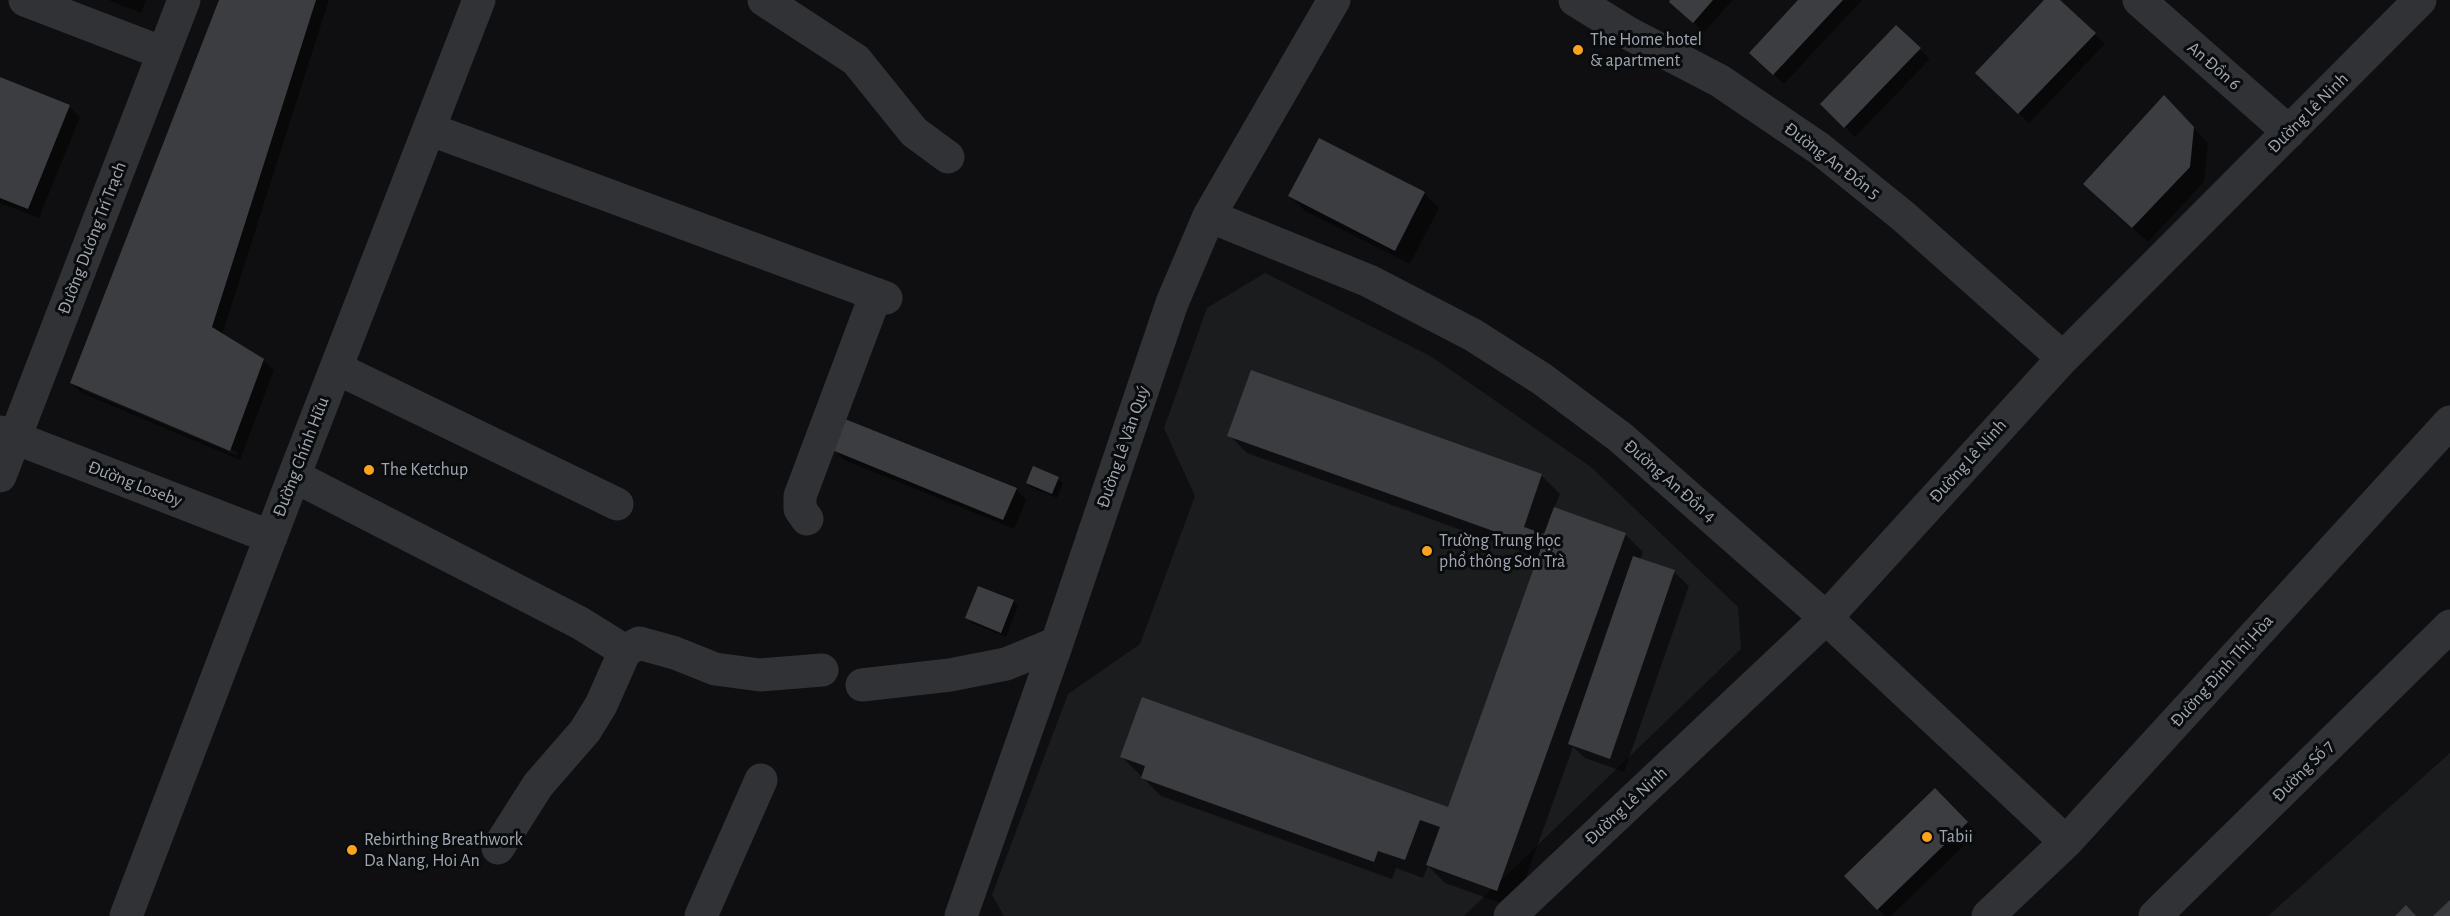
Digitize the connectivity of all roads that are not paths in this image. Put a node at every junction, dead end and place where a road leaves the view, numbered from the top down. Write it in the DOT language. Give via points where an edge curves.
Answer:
graph roads {
  1 [pos="26,0"];
  2 [pos="184,0"];
  3 [pos="479,0"];
  4 [pos="764,0"];
  5 [pos="1334,0"];
  6 [pos="1575,0"];
  7 [pos="2139,0"];
  8 [pos="2420,0"];
  9 [pos="163,53"];
  10 [pos="429,129"];
  11 [pos="2289,132"];
  12 [pos="948,157"];
  13 [pos="1209,216"];
  14 [pos="2063,358"];
  15 [pos="336,368"];
  16 [pos="2450,422"];
  17 [pos="8,435"];
  18 [pos="0,476"];
  19 [pos="294,476"];
  20 [pos="617,504"];
  21 [pos="807,519"];
  22 [pos="271,537"];
  23 [pos="1826,618"];
  24 [pos="2450,626"];
  25 [pos="1057,643"];
  26 [pos="625,651"];
  27 [pos="822,670"];
  28 [pos="862,685"];
  29 [pos="760,780"];
  30 [pos="2066,842"];
  31 [pos="498,848"];
  32 [pos="126,916"];
  33 [pos="701,916"];
  34 [pos="961,916"];
  35 [pos="1510,916"];
  36 [pos="1988,916"];
  37 [pos="2155,916"];
  1 -- 9 [label="street"];
  2 -- 9 [label="street, Đường Dương Trí Trạch"];
  3 -- 10 [label="street, Đường Chính Hữu"];
  4 -- 12 [label="street" via="856,60 914,132"];
  5 -- 13 [label="street, Đường Lê Văn Quý"];
  6 -- 14 [label="street, Đường An Đồn 5" via="1720,81 1820,149 1903,216"];
  7 -- 11 [label="street, An Đồn 6"];
  8 -- 11 [label="street, Đường Lê Ninh"];
  9 -- 17 [label="street, Đường Dương Trí Trạch"];
  10 -- 15 [label="street, Đường Chính Hữu"];
  10 -- 21 [label="street" via="881,296 800,496 800,509"];
  11 -- 14 [label="street, Đường Lê Ninh"];
  13 -- 23 [label="street, Đường An Đồn 4" via="1369,281 1473,335 1542,379 1620,437"];
  13 -- 25 [label="street, Đường Lê Văn Quý" via="1172,303"];
  14 -- 23 [label="street, Đường Lê Ninh"];
  15 -- 19 [label="street, Đường Chính Hữu"];
  15 -- 20 [label="street"];
  16 -- 30 [label="street, Đường Đinh Thị Hòa"];
  17 -- 18 [label="street, Đường Dương Trí Trạch"];
  17 -- 22 [label="street, Đường Loseby"];
  19 -- 22 [label="street, Đường Chính Hữu"];
  19 -- 26 [label="street" via="580,623"];
  22 -- 32 [label="street, Đường Chính Hữu"];
  23 -- 30 [label="street, Đường An Đồn 4"];
  23 -- 35 [label="street, Đường Lê Ninh"];
  24 -- 37 [label="street, Đường Số 7"];
  25 -- 28 [label="street" via="1006,664"];
  25 -- 34 [label="street, Đường Lê Văn Quý"];
  26 -- 27 [label="street" via="639,643 715,669 760,675"];
  26 -- 31 [label="street" via="585,731 538,785"];
  29 -- 33 [label="street"];
  30 -- 36 [label="street, Đường Đinh Thị Hòa"];
}
